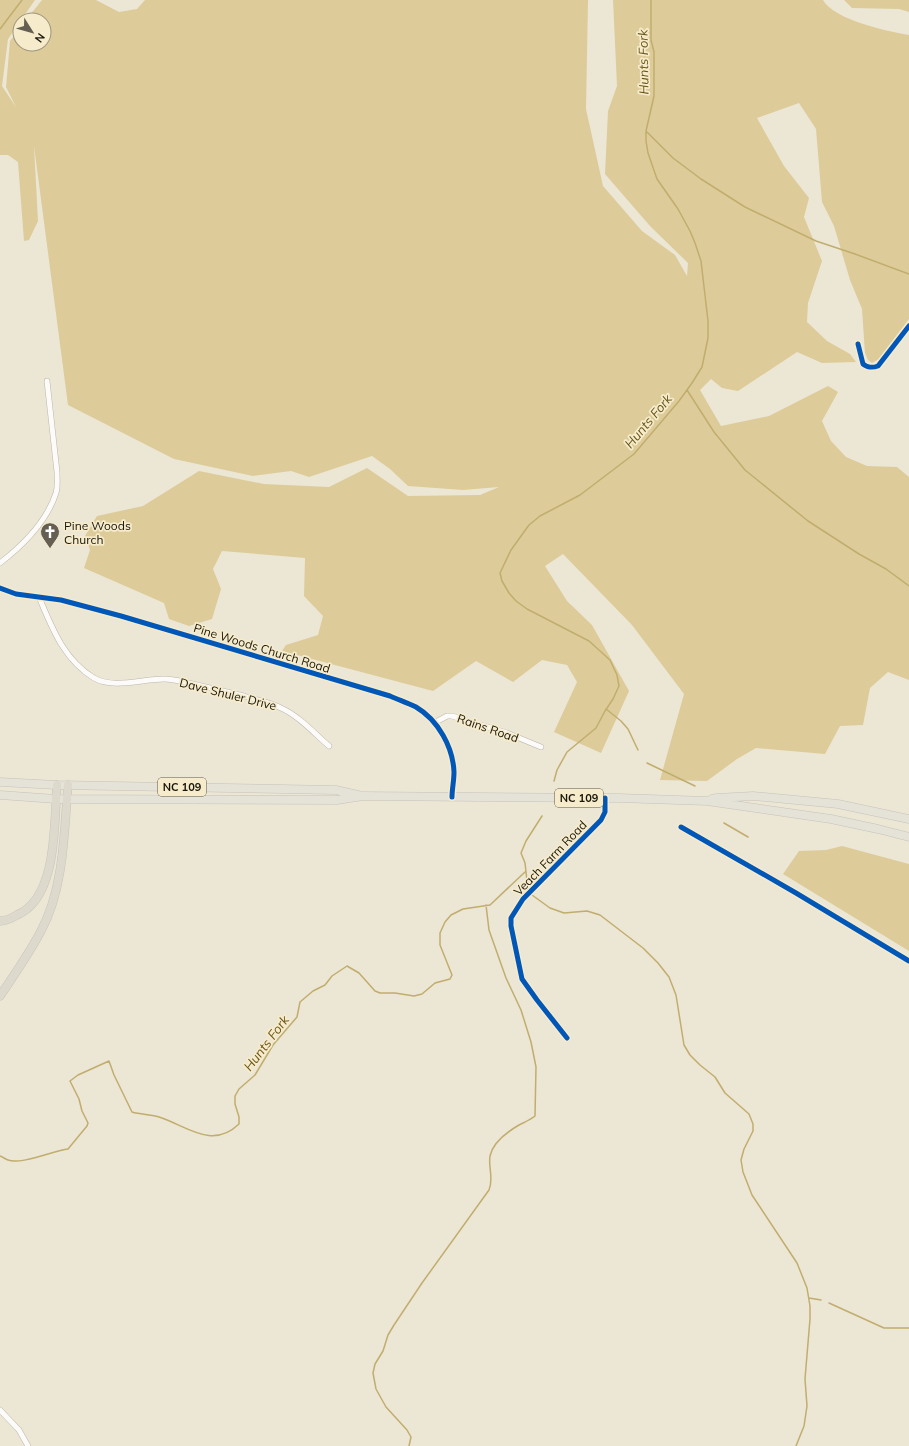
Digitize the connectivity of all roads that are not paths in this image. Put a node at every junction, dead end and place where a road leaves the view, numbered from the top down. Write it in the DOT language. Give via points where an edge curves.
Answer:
graph roads {
  1 [pos="909,326"];
  2 [pos="858,344"];
  3 [pos="47,381"];
  4 [pos="0,563"];
  5 [pos="0,588"];
  6 [pos="40,597"];
  7 [pos="434,723"];
  8 [pos="329,746"];
  9 [pos="541,747"];
  10 [pos="0,782"];
  11 [pos="57,785"];
  12 [pos="68,785"];
  13 [pos="0,795"];
  14 [pos="363,796"];
  15 [pos="452,797"];
  16 [pos="66,798"];
  17 [pos="605,798"];
  18 [pos="56,799"];
  19 [pos="707,801"];
  20 [pos="909,819"];
  21 [pos="681,827"];
  22 [pos="909,837"];
  23 [pos="0,921"];
  24 [pos="909,961"];
  25 [pos="0,996"];
  26 [pos="567,1038"];
  27 [pos="0,1410"];
  28 [pos="28,1446"];
  1 -- 2 [label="street" via="881,364 874,368 863,364"];
  3 -- 4 [label="street" via="58,483 56,493 48,511 34,530"];
  5 -- 6 [label="street, Pine Woods Church Road" via="16,594"];
  6 -- 7 [label="street, Pine Woods Church Road" via="61,600 123,617 390,696 416,707"];
  6 -- 8 [label="street, Dave Shuler Drive" via="61,646 95,679 111,682 163,679 262,701 292,714"];
  7 -- 9 [label="street, Rains Road" via="452,716 507,733"];
  7 -- 15 [label="street, Pine Woods Church Road" via="447,741 452,756"];
  10 -- 11 [label="main road, NC 109"];
  11 -- 12 [label="main road, NC 109"];
  11 -- 18 [label="highway"];
  12 -- 14 [label="main road, NC 109" via="336,790"];
  12 -- 16 [label="highway"];
  13 -- 18 [label="main road, NC 109"];
  14 -- 15 [label="main road, NC 109"];
  14 -- 16 [label="main road, NC 109" via="337,800"];
  15 -- 17 [label="main road, NC 109"];
  16 -- 18 [label="main road, NC 109"];
  16 -- 25 [label="highway" via="61,864 54,896 42,930"];
  17 -- 19 [label="main road, NC 109"];
  17 -- 26 [label="street, Veach Farm Road" via="605,812 601,820 523,899 511,918 522,979"];
  18 -- 23 [label="highway" via="51,864 44,887 34,903 23,913"];
  19 -- 20 [label="main road, NC 109" via="753,796 838,804"];
  19 -- 22 [label="main road, NC 109" via="831,819"];
  21 -- 24 [label="street"];
  27 -- 28 [label="street" via="19,1430"];
}
